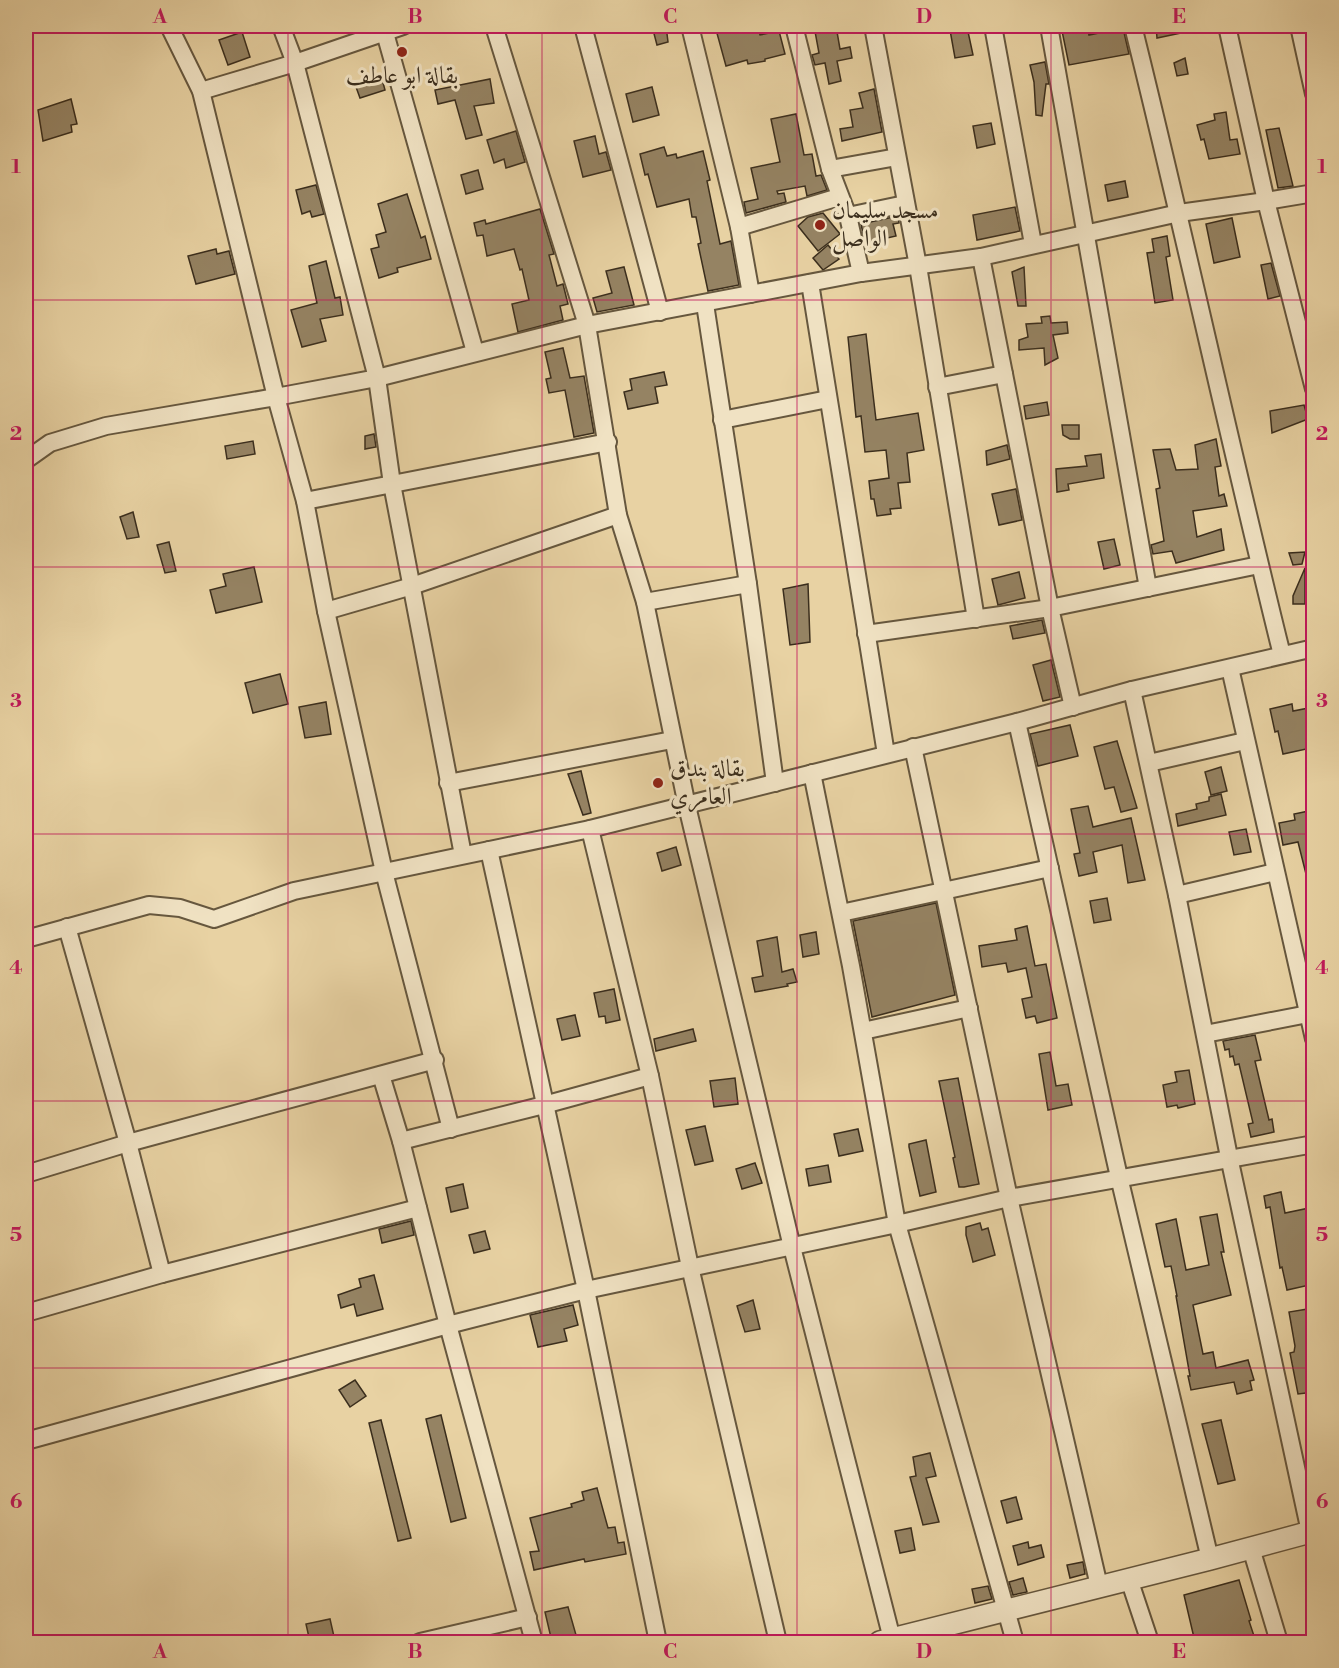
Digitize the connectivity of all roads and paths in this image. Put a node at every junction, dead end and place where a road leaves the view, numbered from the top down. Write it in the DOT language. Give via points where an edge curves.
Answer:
graph roads {
  1 [pos="169,26"];
  2 [pos="281,26"];
  3 [pos="403,26"];
  4 [pos="494,26"];
  5 [pos="583,26"];
  6 [pos="690,26"];
  7 [pos="794,26"];
  8 [pos="873,26"];
  9 [pos="993,26"];
  10 [pos="1049,26"];
  11 [pos="1133,26"];
  12 [pos="1227,26"];
  13 [pos="1299,26"];
  14 [pos="384,28"];
  15 [pos="295,63"];
  16 [pos="201,92"];
  17 [pos="1314,94"];
  18 [pos="897,157"];
  19 [pos="830,169"];
  20 [pos="1314,193"];
  21 [pos="839,197"];
  22 [pos="1266,201"];
  23 [pos="905,204"];
  24 [pos="1179,213"];
  25 [pos="848,216"];
  26 [pos="739,226"];
  27 [pos="1084,234"];
  28 [pos="1033,244"];
  29 [pos="981,257"];
  30 [pos="918,266"];
  31 [pos="861,273"];
  32 [pos="810,283"];
  33 [pos="751,294"];
  34 [pos="705,304"];
  35 [pos="660,312"];
  36 [pos="587,325"];
  37 [pos="475,352"];
  38 [pos="1004,374"];
  39 [pos="377,378"];
  40 [pos="937,387"];
  41 [pos="1314,389"];
  42 [pos="276,397"];
  43 [pos="828,399"];
  44 [pos="722,420"];
  45 [pos="608,442"];
  46 [pos="26,460"];
  47 [pos="392,484"];
  48 [pos="305,501"];
  49 [pos="618,515"];
  50 [pos="1259,565"];
  51 [pos="748,584"];
  52 [pos="412,586"];
  53 [pos="1148,588"];
  54 [pos="645,602"];
  55 [pos="1050,608"];
  56 [pos="326,611"];
  57 [pos="976,620"];
  58 [pos="866,634"];
  59 [pos="1314,648"];
  60 [pos="1282,655"];
  61 [pos="1230,668"];
  62 [pos="1132,690"];
  63 [pos="1072,706"];
  64 [pos="1017,722"];
  65 [pos="672,740"];
  66 [pos="1245,741"];
  67 [pos="913,747"];
  68 [pos="886,754"];
  69 [pos="1149,764"];
  70 [pos="812,773"];
  71 [pos="448,783"];
  72 [pos="775,783"];
  73 [pos="687,806"];
  74 [pos="590,829"];
  75 [pos="489,850"];
  76 [pos="463,855"];
  77 [pos="1050,868"];
  78 [pos="384,872"];
  79 [pos="1275,872"];
  80 [pos="944,890"];
  81 [pos="1177,894"];
  82 [pos="841,914"];
  83 [pos="67,927"];
  84 [pos="26,939"];
  85 [pos="969,1008"];
  86 [pos="1308,1014"];
  87 [pos="863,1031"];
  88 [pos="1205,1034"];
  89 [pos="1314,1039"];
  90 [pos="435,1060"];
  91 [pos="381,1075"];
  92 [pos="650,1076"];
  93 [pos="544,1105"];
  94 [pos="452,1129"];
  95 [pos="401,1141"];
  96 [pos="128,1143"];
  97 [pos="1314,1144"];
  98 [pos="1229,1158"];
  99 [pos="26,1174"];
  100 [pos="1119,1177"];
  101 [pos="1010,1198"];
  102 [pos="418,1208"];
  103 [pos="897,1224"];
  104 [pos="792,1247"];
  105 [pos="690,1267"];
  106 [pos="162,1274"];
  107 [pos="586,1290"];
  108 [pos="26,1313"];
  109 [pos="448,1325"];
  110 [pos="26,1423"];
  111 [pos="28,1440"];
  112 [pos="1312,1532"];
  113 [pos="1251,1548"];
  114 [pos="1210,1559"];
  115 [pos="1129,1579"];
  116 [pos="1099,1586"];
  117 [pos="1005,1610"];
  118 [pos="528,1617"];
  119 [pos="886,1641"];
  120 [pos="420,1642"];
  121 [pos="534,1642"];
  122 [pos="658,1642"];
  123 [pos="778,1642"];
  124 [pos="1015,1642"];
  125 [pos="1150,1642"];
  126 [pos="1279,1642"];
  1 -- 16 [label="street"];
  2 -- 15 [label="street"];
  3 -- 14 [label="street"];
  4 -- 36 [label="street"];
  5 -- 35 [label="street"];
  6 -- 26 [label="street"];
  7 -- 19 [label="street"];
  8 -- 18 [label="street"];
  9 -- 28 [label="street"];
  10 -- 27 [label="street"];
  11 -- 24 [label="street"];
  12 -- 22 [label="street"];
  13 -- 17 [label="street"];
  14 -- 15 [label="street"];
  14 -- 37 [label="street"];
  15 -- 16 [label="street"];
  15 -- 39 [label="street"];
  16 -- 42 [label="street"];
  18 -- 19 [label="street"];
  18 -- 23 [label="street"];
  19 -- 21 [label="street"];
  20 -- 22 [label="street"];
  21 -- 25 [label="street"];
  21 -- 26 [label="street"];
  22 -- 24 [label="street"];
  22 -- 41 [label="street"];
  23 -- 25 [label="street"];
  23 -- 30 [label="street"];
  24 -- 27 [label="street"];
  24 -- 50 [label="street"];
  25 -- 31 [label="street"];
  26 -- 33 [label="street"];
  27 -- 28 [label="street"];
  27 -- 53 [label="street"];
  28 -- 29 [label="street"];
  29 -- 30 [label="street"];
  29 -- 38 [label="street"];
  30 -- 31 [label="street"];
  30 -- 40 [label="street"];
  31 -- 32 [label="street"];
  32 -- 33 [label="street"];
  32 -- 43 [label="street"];
  33 -- 34 [label="street"];
  34 -- 35 [label="street"];
  34 -- 44 [label="street"];
  35 -- 36 [label="street"];
  36 -- 37 [label="street"];
  36 -- 45 [label="street"];
  37 -- 39 [label="street"];
  38 -- 40 [label="street"];
  38 -- 55 [label="street"];
  39 -- 42 [label="street"];
  39 -- 47 [label="street"];
  40 -- 57 [label="street"];
  42 -- 46 [label="street" via="106,426 50,443"];
  42 -- 48 [label="street"];
  43 -- 44 [label="street"];
  43 -- 58 [label="street"];
  44 -- 51 [label="street"];
  45 -- 47 [label="street"];
  45 -- 49 [label="street"];
  47 -- 48 [label="street"];
  47 -- 52 [label="street"];
  48 -- 56 [label="street"];
  49 -- 52 [label="street"];
  49 -- 54 [label="street"];
  50 -- 53 [label="street"];
  50 -- 60 [label="street"];
  51 -- 54 [label="street"];
  51 -- 72 [label="street"];
  52 -- 56 [label="street"];
  52 -- 71 [label="street"];
  53 -- 55 [label="street"];
  54 -- 65 [label="street"];
  55 -- 57 [label="street"];
  55 -- 63 [label="street"];
  56 -- 78 [label="street"];
  57 -- 58 [label="street"];
  58 -- 68 [label="street"];
  59 -- 60 [label="street"];
  60 -- 61 [label="street"];
  61 -- 62 [label="street"];
  61 -- 66 [label="street"];
  62 -- 63 [label="street"];
  62 -- 69 [label="street"];
  63 -- 64 [label="street"];
  64 -- 67 [label="street"];
  64 -- 77 [label="street"];
  65 -- 71 [label="street"];
  65 -- 73 [label="street"];
  66 -- 69 [label="street"];
  66 -- 79 [label="street"];
  67 -- 68 [label="street"];
  67 -- 80 [label="street"];
  68 -- 70 [label="street"];
  69 -- 81 [label="street"];
  70 -- 72 [label="street"];
  70 -- 82 [label="street"];
  71 -- 76 [label="street"];
  72 -- 73 [label="street"];
  73 -- 74 [label="street"];
  73 -- 104 [label="street"];
  74 -- 75 [label="street"];
  74 -- 92 [label="street"];
  75 -- 76 [label="street"];
  75 -- 93 [label="street"];
  76 -- 78 [label="street"];
  77 -- 80 [label="street"];
  77 -- 100 [label="street"];
  78 -- 83 [label="street" via="294,891 214,919 180,908 149,905"];
  78 -- 90 [label="street"];
  79 -- 81 [label="street"];
  79 -- 86 [label="street"];
  80 -- 82 [label="street"];
  80 -- 85 [label="street"];
  81 -- 88 [label="street"];
  82 -- 87 [label="street"];
  83 -- 84 [label="street"];
  83 -- 96 [label="street"];
  85 -- 87 [label="street"];
  85 -- 101 [label="street"];
  86 -- 88 [label="street"];
  86 -- 89 [label="street"];
  87 -- 103 [label="street"];
  88 -- 98 [label="street"];
  90 -- 91 [label="street"];
  90 -- 94 [label="street"];
  91 -- 95 [label="street"];
  91 -- 96 [label="street"];
  92 -- 93 [label="street"];
  92 -- 105 [label="street"];
  93 -- 94 [label="street"];
  93 -- 107 [label="street"];
  94 -- 95 [label="street"];
  95 -- 102 [label="street"];
  96 -- 99 [label="street"];
  96 -- 106 [label="street"];
  97 -- 98 [label="street"];
  98 -- 100 [label="street"];
  98 -- 112 [label="street"];
  100 -- 101 [label="street"];
  100 -- 114 [label="street"];
  101 -- 103 [label="street"];
  101 -- 116 [label="street"];
  102 -- 106 [label="street"];
  102 -- 109 [label="street"];
  103 -- 104 [label="street"];
  103 -- 117 [label="street"];
  104 -- 105 [label="street"];
  104 -- 119 [label="street"];
  105 -- 107 [label="street"];
  105 -- 123 [label="street"];
  106 -- 108 [label="street"];
  107 -- 109 [label="street"];
  107 -- 122 [label="street"];
  109 -- 111 [label="street"];
  109 -- 118 [label="street"];
  110 -- 111 [label="street"];
  112 -- 113 [label="street"];
  113 -- 114 [label="street"];
  113 -- 126 [label="street"];
  114 -- 115 [label="street"];
  115 -- 116 [label="street"];
  115 -- 125 [label="street"];
  116 -- 117 [label="street"];
  117 -- 119 [label="street"];
  117 -- 124 [label="street"];
  118 -- 120 [label="street"];
  118 -- 121 [label="street"];
}
